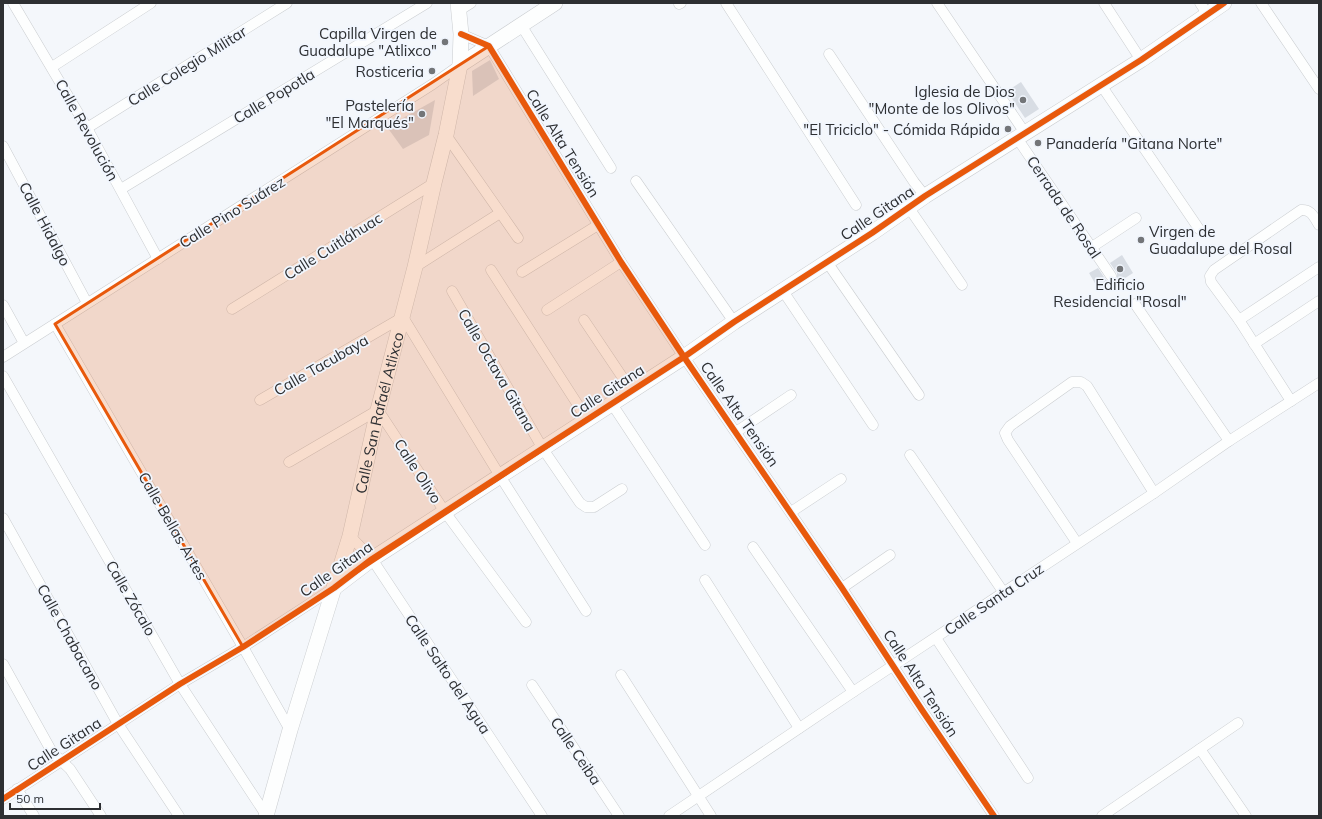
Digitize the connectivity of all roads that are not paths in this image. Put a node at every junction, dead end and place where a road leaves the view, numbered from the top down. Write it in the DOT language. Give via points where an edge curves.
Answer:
graph roads {
  1 [pos="13,3"];
  2 [pos="151,3"];
  3 [pos="287,3"];
  4 [pos="427,3"];
  5 [pos="554,3"];
  6 [pos="726,3"];
  7 [pos="937,3"];
  8 [pos="1104,3"];
  9 [pos="1224,3"];
  10 [pos="1261,3"];
  11 [pos="462,6"];
  12 [pos="1204,9"];
  13 [pos="521,25"];
  14 [pos="462,34"];
  15 [pos="489,46"];
  16 [pos="829,54"];
  17 [pos="1141,60"];
  18 [pos="460,65"];
  19 [pos="52,66"];
  20 [pos="1101,85"];
  21 [pos="1319,89"];
  22 [pos="87,128"];
  23 [pos="446,135"];
  24 [pos="1021,136"];
  25 [pos="3,146"];
  26 [pos="611,168"];
  27 [pos="636,181"];
  28 [pos="434,182"];
  29 [pos="121,189"];
  30 [pos="925,196"];
  31 [pos="856,205"];
  32 [pos="909,208"];
  33 [pos="500,213"];
  34 [pos="1136,218"];
  35 [pos="598,224"];
  36 [pos="1319,225"];
  37 [pos="1199,229"];
  38 [pos="518,238"];
  39 [pos="1092,247"];
  40 [pos="158,259"];
  41 [pos="621,262"];
  42 [pos="827,262"];
  43 [pos="415,267"];
  44 [pos="1319,267"];
  45 [pos="491,270"];
  46 [pos="522,272"];
  47 [pos="1111,276"];
  48 [pos="962,285"];
  49 [pos="783,290"];
  50 [pos="452,291"];
  51 [pos="1319,301"];
  52 [pos="87,303"];
  53 [pos="1135,304"];
  54 [pos="3,306"];
  55 [pos="232,309"];
  56 [pos="547,310"];
  57 [pos="403,317"];
  58 [pos="584,320"];
  59 [pos="1239,320"];
  60 [pos="734,322"];
  61 [pos="55,324"];
  62 [pos="24,343"];
  63 [pos="1254,344"];
  64 [pos="3,357"];
  65 [pos="684,357"];
  66 [pos="3,376"];
  67 [pos="1319,383"];
  68 [pos="631,390"];
  69 [pos="791,395"];
  70 [pos="919,395"];
  71 [pos="260,400"];
  72 [pos="1291,401"];
  73 [pos="612,404"];
  74 [pos="378,410"];
  75 [pos="587,419"];
  76 [pos="873,425"];
  77 [pos="736,432"];
  78 [pos="1229,441"];
  79 [pos="543,449"];
  80 [pos="910,454"];
  81 [pos="289,462"];
  82 [pos="500,476"];
  83 [pos="841,479"];
  84 [pos="622,489"];
  85 [pos="1154,493"];
  86 [pos="445,512"];
  87 [pos="791,512"];
  88 [pos="3,518"];
  89 [pos="350,536"];
  90 [pos="1077,544"];
  91 [pos="705,545"];
  92 [pos="753,547"];
  93 [pos="890,555"];
  94 [pos="372,559"];
  95 [pos="705,580"];
  96 [pos="334,588"];
  97 [pos="842,588"];
  98 [pos="1004,593"];
  99 [pos="586,611"];
  100 [pos="526,622"];
  101 [pos="936,638"];
  102 [pos="243,647"];
  103 [pos="3,664"];
  104 [pos="894,665"];
  105 [pos="621,675"];
  106 [pos="180,684"];
  107 [pos="532,685"];
  108 [pos="853,692"];
  109 [pos="1238,723"];
  110 [pos="118,724"];
  111 [pos="799,728"];
  112 [pos="290,730"];
  113 [pos="1200,749"];
  114 [pos="62,761"];
  115 [pos="1028,778"];
  116 [pos="17,789"];
  117 [pos="698,796"];
  118 [pos="3,799"];
  119 [pos="34,816"];
  120 [pos="101,816"];
  121 [pos="179,816"];
  122 [pos="266,816"];
  123 [pos="542,816"];
  124 [pos="620,816"];
  125 [pos="669,816"];
  126 [pos="711,816"];
  127 [pos="994,816"];
  128 [pos="1102,816"];
  129 [pos="1246,816"];
  1 -- 19 [label="street, Calle Revolución"];
  2 -- 19 [label="street"];
  3 -- 22 [label="street, Calle Colegio Militar"];
  4 -- 29 [label="street, Calle Popotla"];
  5 -- 13 [label="street"];
  6 -- 31 [label="street"];
  7 -- 24 [label="street, Cerrada de Rosal"];
  8 -- 17 [label="street"];
  9 -- 12 [label="street, Calle Gitana"];
  10 -- 21 [label="street"];
  11 -- 14 [label="street, Calle San Rafaél Atlixco"];
  12 -- 17 [label="street, Calle Gitana"];
  13 -- 15 [label="street"];
  13 -- 26 [label="street"];
  14 -- 15 [label="street"];
  14 -- 18 [label="street, Calle San Rafaél Atlixco"];
  15 -- 18 [label="street"];
  15 -- 35 [label="street, Calle Alta Tensión"];
  16 -- 30 [label="street"];
  17 -- 20 [label="street, Calle Gitana"];
  18 -- 23 [label="street, Calle San Rafaél Atlixco"];
  18 -- 40 [label="street, Calle Pino Suárez"];
  19 -- 22 [label="street, Calle Revolución"];
  20 -- 24 [label="street, Calle Gitana"];
  20 -- 37 [label="street"];
  22 -- 29 [label="street, Calle Revolución"];
  23 -- 28 [label="street, Calle San Rafaél Atlixco"];
  23 -- 33 [label="street"];
  24 -- 30 [label="street, Calle Gitana"];
  24 -- 39 [label="street, Cerrada de Rosal"];
  25 -- 52 [label="street, Calle Hidalgo"];
  27 -- 60 [label="street"];
  28 -- 43 [label="street, Calle San Rafaél Atlixco"];
  28 -- 55 [label="street, Calle Cuitláhuac"];
  29 -- 40 [label="street, Calle Revolución"];
  30 -- 32 [label="street, Calle Gitana"];
  32 -- 42 [label="street, Calle Gitana"];
  32 -- 48 [label="street"];
  33 -- 38 [label="street"];
  33 -- 43 [label="street"];
  34 -- 39 [label="street"];
  35 -- 41 [label="street, Calle Alta Tensión"];
  35 -- 46 [label="street"];
  36 -- 59 [label="street" via="1311,212 1301,210 1214,270 1210,276 1211,282"];
  39 -- 47 [label="street, Cerrada de Rosal"];
  40 -- 52 [label="street, Calle Pino Suárez"];
  41 -- 56 [label="street"];
  41 -- 65 [label="street, Calle Alta Tensión"];
  42 -- 49 [label="street, Calle Gitana"];
  42 -- 70 [label="street"];
  43 -- 57 [label="street, Calle San Rafaél Atlixco"];
  44 -- 59 [label="street"];
  45 -- 75 [label="street"];
  49 -- 60 [label="street, Calle Gitana"];
  49 -- 76 [label="street"];
  50 -- 79 [label="street, Calle Octava Gitana"];
  51 -- 63 [label="street"];
  52 -- 61 [label="street, Calle Pino Suárez"];
  53 -- 78 [label="street"];
  54 -- 62 [label="street"];
  57 -- 71 [label="street, Calle Tacubaya"];
  57 -- 74 [label="street, Calle San Rafaél Atlixco"];
  57 -- 82 [label="street"];
  58 -- 68 [label="street"];
  59 -- 63 [label="street"];
  60 -- 65 [label="street, Calle Gitana"];
  61 -- 62 [label="street, Calle Pino Suárez"];
  61 -- 102 [label="street, Calle Bellas Artes"];
  62 -- 64 [label="street, Calle Pino Suárez"];
  63 -- 72 [label="street"];
  65 -- 68 [label="street, Calle Gitana"];
  65 -- 77 [label="street, Calle Alta Tensión"];
  66 -- 106 [label="street, Calle Zócalo"];
  67 -- 72 [label="street, Calle Santa Cruz"];
  68 -- 73 [label="street, Calle Gitana"];
  69 -- 77 [label="street"];
  72 -- 78 [label="street, Calle Santa Cruz"];
  73 -- 75 [label="street, Calle Gitana"];
  73 -- 91 [label="street"];
  74 -- 81 [label="street"];
  74 -- 86 [label="street, Calle Olivo"];
  74 -- 89 [label="street, Calle San Rafaél Atlixco"];
  75 -- 79 [label="street, Calle Gitana"];
  77 -- 87 [label="street, Calle Alta Tensión"];
  78 -- 85 [label="street, Calle Santa Cruz"];
  79 -- 82 [label="street, Calle Gitana"];
  79 -- 84 [label="street, Calle Octava Gitana" via="580,503 586,507 594,507"];
  80 -- 98 [label="street"];
  82 -- 86 [label="street, Calle Gitana"];
  82 -- 99 [label="street"];
  83 -- 87 [label="street"];
  85 -- 90 [label="street, Calle Santa Cruz"];
  85 -- 90 [label="street" via="1087,386 1081,382 1072,382 1010,426 1005,433"];
  86 -- 94 [label="street, Calle Gitana"];
  86 -- 100 [label="street, Calle Olivo"];
  87 -- 97 [label="street, Calle Alta Tensión"];
  88 -- 110 [label="street, Calle Chabacano"];
  89 -- 94 [label="street, Calle Salto del Agua"];
  89 -- 96 [label="street, Calle San Rafaél Atlixco"];
  90 -- 98 [label="street, Calle Santa Cruz"];
  92 -- 108 [label="street"];
  93 -- 97 [label="street"];
  94 -- 96 [label="street, Calle Gitana"];
  94 -- 123 [label="street, Calle Salto del Agua"];
  95 -- 111 [label="street"];
  96 -- 102 [label="street, Calle Gitana"];
  96 -- 112 [label="street, Calle San Rafaél Atlixco"];
  97 -- 104 [label="street, Calle Alta Tensión"];
  98 -- 101 [label="street, Calle Santa Cruz"];
  101 -- 104 [label="street, Calle Santa Cruz"];
  101 -- 115 [label="street"];
  102 -- 106 [label="street, Calle Gitana"];
  102 -- 112 [label="street, Calle Bellas Artes"];
  103 -- 114 [label="street" via="52,752"];
  104 -- 108 [label="street, Calle Santa Cruz"];
  104 -- 127 [label="street, Calle Alta Tensión"];
  105 -- 117 [label="street"];
  106 -- 110 [label="street, Calle Gitana"];
  106 -- 122 [label="street, Calle Zócalo"];
  107 -- 124 [label="street, Calle Ceiba"];
  108 -- 111 [label="street, Calle Santa Cruz"];
  109 -- 113 [label="street"];
  110 -- 114 [label="street, Calle Gitana"];
  110 -- 121 [label="street, Calle Chabacano"];
  111 -- 117 [label="street, Calle Santa Cruz"];
  112 -- 122 [label="street, Calle San Rafaél Atlixco"];
  113 -- 128 [label="street"];
  113 -- 129 [label="street"];
  114 -- 116 [label="street, Calle Gitana"];
  114 -- 120 [label="street"];
  116 -- 118 [label="street, Calle Gitana"];
  116 -- 119 [label="street"];
  117 -- 125 [label="street, Calle Santa Cruz"];
  117 -- 126 [label="street"];
}
